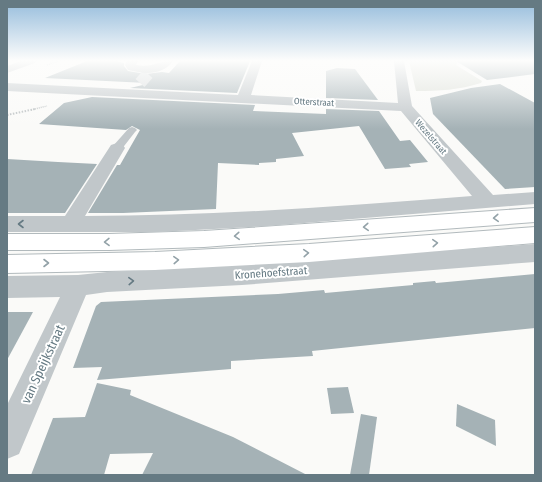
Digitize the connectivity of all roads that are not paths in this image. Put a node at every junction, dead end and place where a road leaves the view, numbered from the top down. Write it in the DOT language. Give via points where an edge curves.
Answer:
graph roads {
  1 [pos="249,83"];
  2 [pos="402,83"];
  3 [pos="7,87"];
  4 [pos="243,99"];
  5 [pos="405,107"];
  6 [pos="132,130"];
  7 [pos="117,148"];
  8 [pos="535,198"];
  9 [pos="488,202"];
  10 [pos="535,215"];
  11 [pos="7,224"];
  12 [pos="70,225"];
  13 [pos="535,235"];
  14 [pos="7,242"];
  15 [pos="535,253"];
  16 [pos="7,264"];
  17 [pos="78,286"];
  18 [pos="7,287"];
  19 [pos="7,442"];
  1 -- 4 [label="street"];
  2 -- 5 [label="street"];
  3 -- 4 [label="street, Otterstraat" via="139,88"];
  4 -- 5 [label="street, Otterstraat"];
  5 -- 9 [label="street, Wezelstraat"];
  6 -- 7 [label="lane"];
  7 -- 12 [label="street"];
  8 -- 9 [label="street"];
  9 -- 12 [label="street" via="268,219"];
  10 -- 14 [label="main road, one-way" via="204,239"];
  12 -- 11 [label="street, one-way"];
  16 -- 13 [label="main road, Kronehoefstraat, one-way" via="163,261 308,253"];
  17 -- 15 [label="street, Kronehoefstraat, one-way"];
  17 -- 18 [label="street, Kronehoefstraat"];
  17 -- 19 [label="street, van Speijkstraat"];
}
